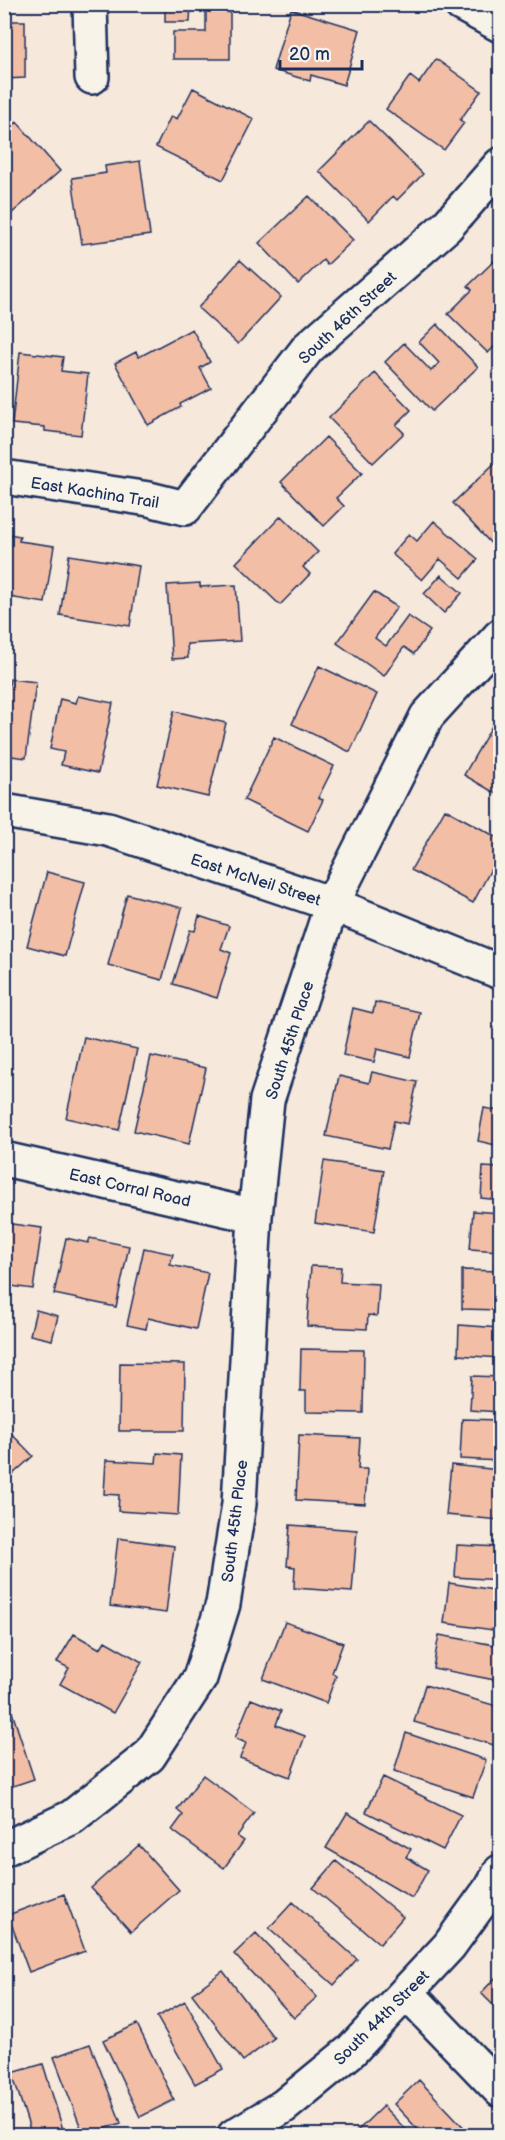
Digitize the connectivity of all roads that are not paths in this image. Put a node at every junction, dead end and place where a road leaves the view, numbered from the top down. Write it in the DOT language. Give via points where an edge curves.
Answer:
graph roads {
  1 [pos="90,4"];
  2 [pos="461,4"];
  3 [pos="501,25"];
  4 [pos="92,77"];
  5 [pos="501,165"];
  6 [pos="4,477"];
  7 [pos="185,508"];
  8 [pos="501,636"];
  9 [pos="4,811"];
  10 [pos="332,904"];
  11 [pos="501,972"];
  12 [pos="4,1159"];
  13 [pos="255,1216"];
  14 [pos="4,1849"];
  15 [pos="501,1872"];
  16 [pos="407,1993"];
  17 [pos="501,2090"];
  18 [pos="234,2136"];
  1 -- 4 [label="street"];
  2 -- 3 [label="street"];
  5 -- 7 [label="street, South 46th Street" via="447,226 308,348"];
  6 -- 7 [label="street, East Kachina Trail"];
  8 -- 10 [label="street, South 45th Place" via="427,716"];
  9 -- 10 [label="street, East McNeil Street" via="108,829"];
  10 -- 11 [label="street, East McNeil Street"];
  10 -- 13 [label="street, South 45th Place" via="267,1101"];
  12 -- 13 [label="street, East Corral Road"];
  13 -- 14 [label="street, South 45th Place" via="239,1504 224,1604 200,1678 149,1756 72,1817"];
  15 -- 16 [label="street, South 44th Street" via="449,1946"];
  16 -- 17 [label="street"];
  16 -- 18 [label="street, South 44th Street" via="351,2051 284,2106"];
}
